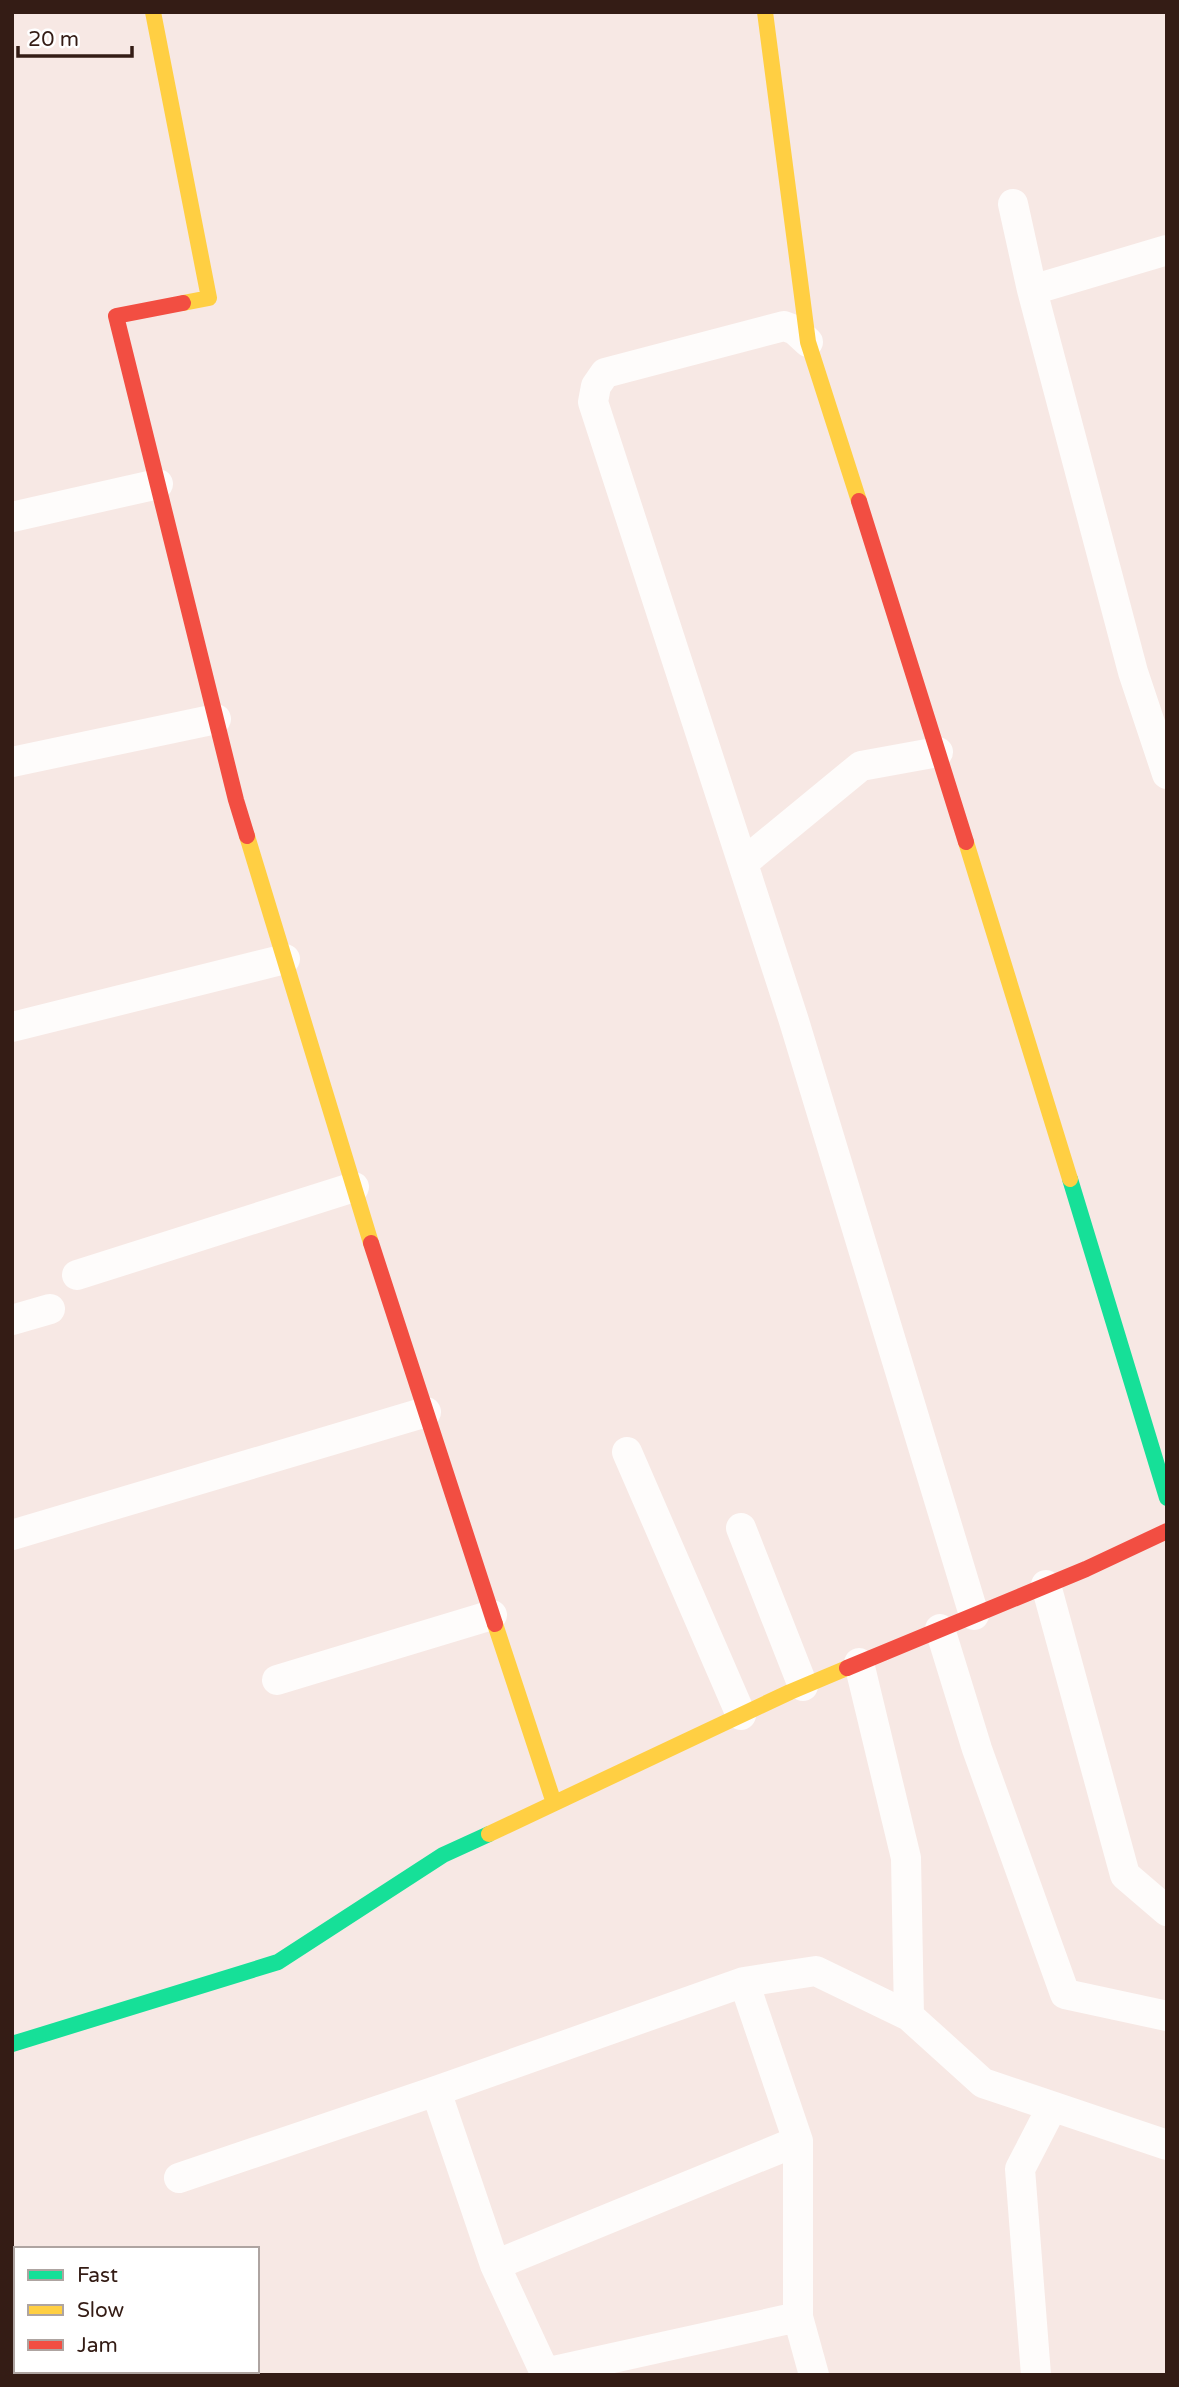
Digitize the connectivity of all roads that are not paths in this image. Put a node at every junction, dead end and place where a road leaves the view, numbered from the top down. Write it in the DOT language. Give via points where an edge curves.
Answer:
graph roads {
  1 [pos="153,12"];
  2 [pos="765,12"];
  3 [pos="1013,204"];
  4 [pos="1167,250"];
  5 [pos="1032,290"];
  6 [pos="808,342"];
  7 [pos="158,484"];
  8 [pos="12,517"];
  9 [pos="216,719"];
  10 [pos="938,752"];
  11 [pos="12,762"];
  12 [pos="1167,774"];
  13 [pos="743,863"];
  14 [pos="285,959"];
  15 [pos="12,1027"];
  16 [pos="354,1187"];
  17 [pos="77,1275"];
  18 [pos="50,1309"];
  19 [pos="12,1320"];
  20 [pos="426,1412"];
  21 [pos="627,1452"];
  22 [pos="1167,1498"];
  23 [pos="740,1528"];
  24 [pos="1167,1531"];
  25 [pos="12,1535"];
  26 [pos="1046,1585"];
  27 [pos="492,1615"];
  28 [pos="974,1615"];
  29 [pos="940,1629"];
  30 [pos="859,1663"];
  31 [pos="278,1680"];
  32 [pos="803,1686"];
  33 [pos="741,1715"];
  34 [pos="554,1803"];
  35 [pos="1167,1911"];
  36 [pos="744,1982"];
  37 [pos="909,2016"];
  38 [pos="1167,2016"];
  39 [pos="12,2044"];
  40 [pos="436,2091"];
  41 [pos="1052,2107"];
  42 [pos="798,2141"];
  43 [pos="1167,2145"];
  44 [pos="179,2178"];
  45 [pos="495,2265"];
  46 [pos="798,2317"];
  47 [pos="814,2375"];
  48 [pos="1036,2375"];
  1 -- 7 [label="street" via="209,298 116,316"];
  2 -- 6 [label="street"];
  3 -- 5 [label="street"];
  4 -- 5 [label="street"];
  5 -- 12 [label="street" via="1133,672"];
  6 -- 10 [label="street"];
  6 -- 13 [label="street" via="784,326 605,373 593,401"];
  7 -- 8 [label="street"];
  7 -- 9 [label="street"];
  9 -- 11 [label="street"];
  9 -- 14 [label="street"];
  10 -- 13 [label="street" via="860,766"];
  10 -- 22 [label="street"];
  13 -- 28 [label="street"];
  14 -- 15 [label="street"];
  14 -- 16 [label="street"];
  16 -- 17 [label="street"];
  16 -- 20 [label="street"];
  18 -- 19 [label="street"];
  20 -- 25 [label="street"];
  20 -- 27 [label="street"];
  21 -- 33 [label="street"];
  23 -- 32 [label="street"];
  24 -- 26 [label="street"];
  26 -- 28 [label="street"];
  26 -- 35 [label="street" via="1125,1875"];
  27 -- 31 [label="street"];
  27 -- 34 [label="street"];
  28 -- 29 [label="street"];
  29 -- 30 [label="street"];
  29 -- 38 [label="street" via="977,1749 1065,1994"];
  30 -- 32 [label="street"];
  30 -- 37 [label="street" via="906,1858"];
  32 -- 33 [label="street"];
  33 -- 34 [label="street"];
  34 -- 39 [label="street" via="443,1855 278,1962"];
  36 -- 37 [label="street" via="816,1971"];
  36 -- 40 [label="street"];
  36 -- 42 [label="street"];
  37 -- 41 [label="street" via="983,2083"];
  40 -- 44 [label="street"];
  40 -- 45 [label="street"];
  41 -- 43 [label="street"];
  41 -- 48 [label="street" via="1020,2169"];
  42 -- 45 [label="street"];
  42 -- 46 [label="street"];
  45 -- 46 [label="street" via="545,2372"];
  46 -- 47 [label="street"];
}
